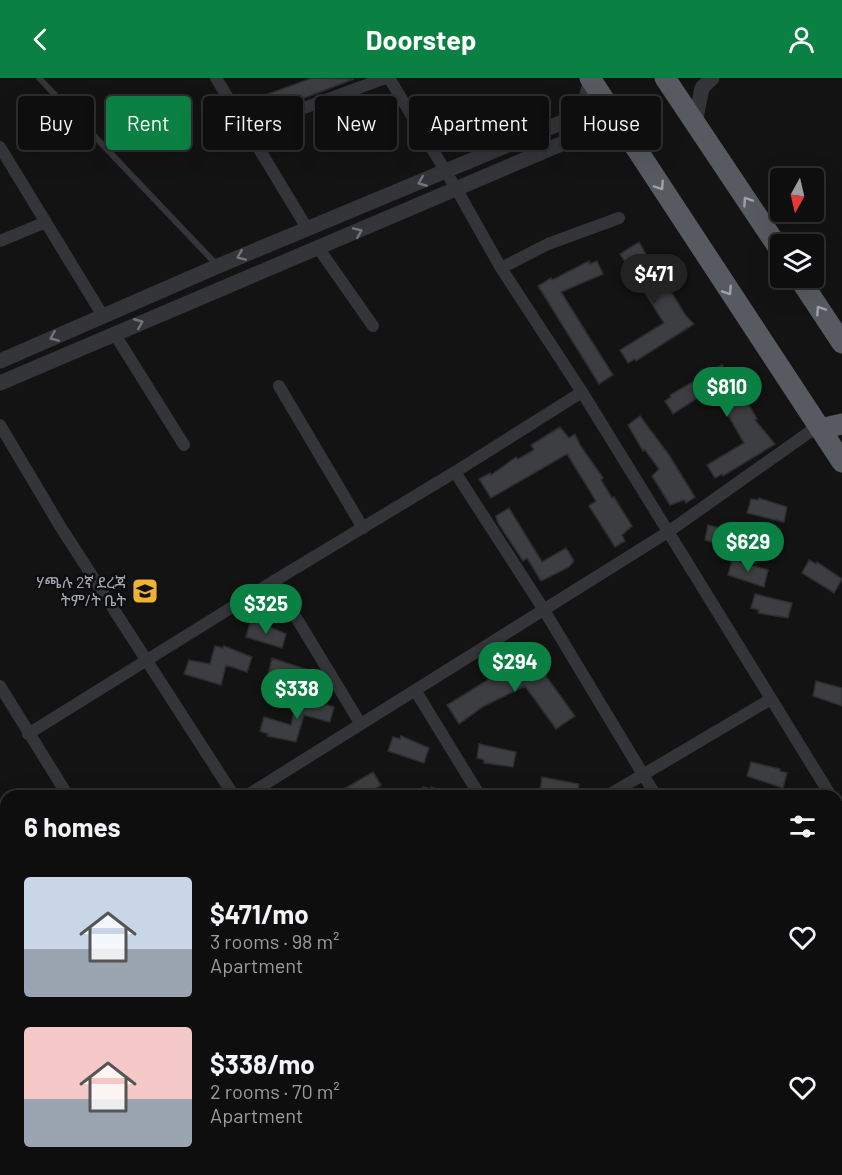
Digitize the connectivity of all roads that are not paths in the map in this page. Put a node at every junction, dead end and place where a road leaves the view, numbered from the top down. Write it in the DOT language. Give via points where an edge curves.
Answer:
graph roads {
  1 [pos="39,78"];
  2 [pos="216,78"];
  3 [pos="387,78"];
  4 [pos="665,78"];
  5 [pos="712,78"];
  6 [pos="590,79"];
  7 [pos="227,96"];
  8 [pos="601,96"];
  9 [pos="303,109"];
  10 [pos="695,123"];
  11 [pos="561,144"];
  12 [pos="0,147"];
  13 [pos="260,150"];
  14 [pos="637,150"];
  15 [pos="446,172"];
  16 [pos="457,190"];
  17 [pos="620,218"];
  18 [pos="46,222"];
  19 [pos="306,228"];
  20 [pos="770,235"];
  21 [pos="0,241"];
  22 [pos="319,249"];
  23 [pos="218,266"];
  24 [pos="501,268"];
  25 [pos="805,288"];
  26 [pos="104,316"];
  27 [pos="373,326"];
  28 [pos="114,333"];
  29 [pos="842,343"];
  30 [pos="0,361"];
  31 [pos="0,383"];
  32 [pos="279,386"];
  33 [pos="582,392"];
  34 [pos="842,424"];
  35 [pos="0,425"];
  36 [pos="819,428"];
  37 [pos="184,445"];
  38 [pos="842,462"];
  39 [pos="455,472"];
  40 [pos="363,528"];
  41 [pos="668,532"];
  42 [pos="274,581"];
  43 [pos="544,610"];
  44 [pos="147,661"];
  45 [pos="0,686"];
  46 [pos="415,690"];
  47 [pos="771,699"];
  48 [pos="360,723"];
  49 [pos="28,734"];
  50 [pos="643,775"];
  51 [pos="64,790"];
  52 [pos="230,790"];
  53 [pos="255,790"];
  54 [pos="476,790"];
  55 [pos="617,790"];
  56 [pos="652,790"];
  57 [pos="827,790"];
  1 -- 23 [label="lane"];
  2 -- 7 [label="street"];
  3 -- 9 [label="street"];
  3 -- 15 [label="street"];
  4 -- 10 [label="highway"];
  5 -- 10 [label="street" via="702,88"];
  6 -- 8 [label="highway"];
  6 -- 15 [label="street" via="586,98 563,122"];
  20 -- 10 [label="highway, one-way"];
  11 -- 16 [label="street"];
  12 -- 18 [label="street"];
  13 -- 19 [label="street"];
  14 -- 36 [label="highway, one-way"];
  15 -- 16 [label="street"];
  15 -- 19 [label="street, one-way"];
  22 -- 16 [label="street, one-way"];
  16 -- 24 [label="street"];
  17 -- 24 [label="street" via="548,244"];
  18 -- 21 [label="street"];
  18 -- 26 [label="street"];
  19 -- 23 [label="street, one-way"];
  22 -- 27 [label="street"];
  28 -- 22 [label="street, one-way"];
  23 -- 26 [label="street"];
  24 -- 33 [label="street"];
  29 -- 25 [label="highway, one-way"];
  26 -- 30 [label="street, one-way"];
  28 -- 31 [label="street"];
  28 -- 37 [label="street"];
  32 -- 40 [label="street"];
  33 -- 39 [label="street"];
  33 -- 41 [label="street"];
  34 -- 36 [label="highway"];
  35 -- 44 [label="street"];
  36 -- 38 [label="highway"];
  36 -- 41 [label="street"];
  39 -- 40 [label="street"];
  39 -- 43 [label="street"];
  40 -- 42 [label="street"];
  41 -- 43 [label="street"];
  41 -- 47 [label="street"];
  42 -- 44 [label="street"];
  42 -- 48 [label="street"];
  43 -- 46 [label="street"];
  43 -- 50 [label="street"];
  44 -- 49 [label="street"];
  44 -- 52 [label="street"];
  45 -- 49 [label="street"];
  46 -- 48 [label="street"];
  46 -- 54 [label="street"];
  47 -- 50 [label="street"];
  47 -- 57 [label="street"];
  48 -- 53 [label="street"];
  49 -- 51 [label="street"];
  50 -- 55 [label="street"];
  50 -- 56 [label="street"];
}
